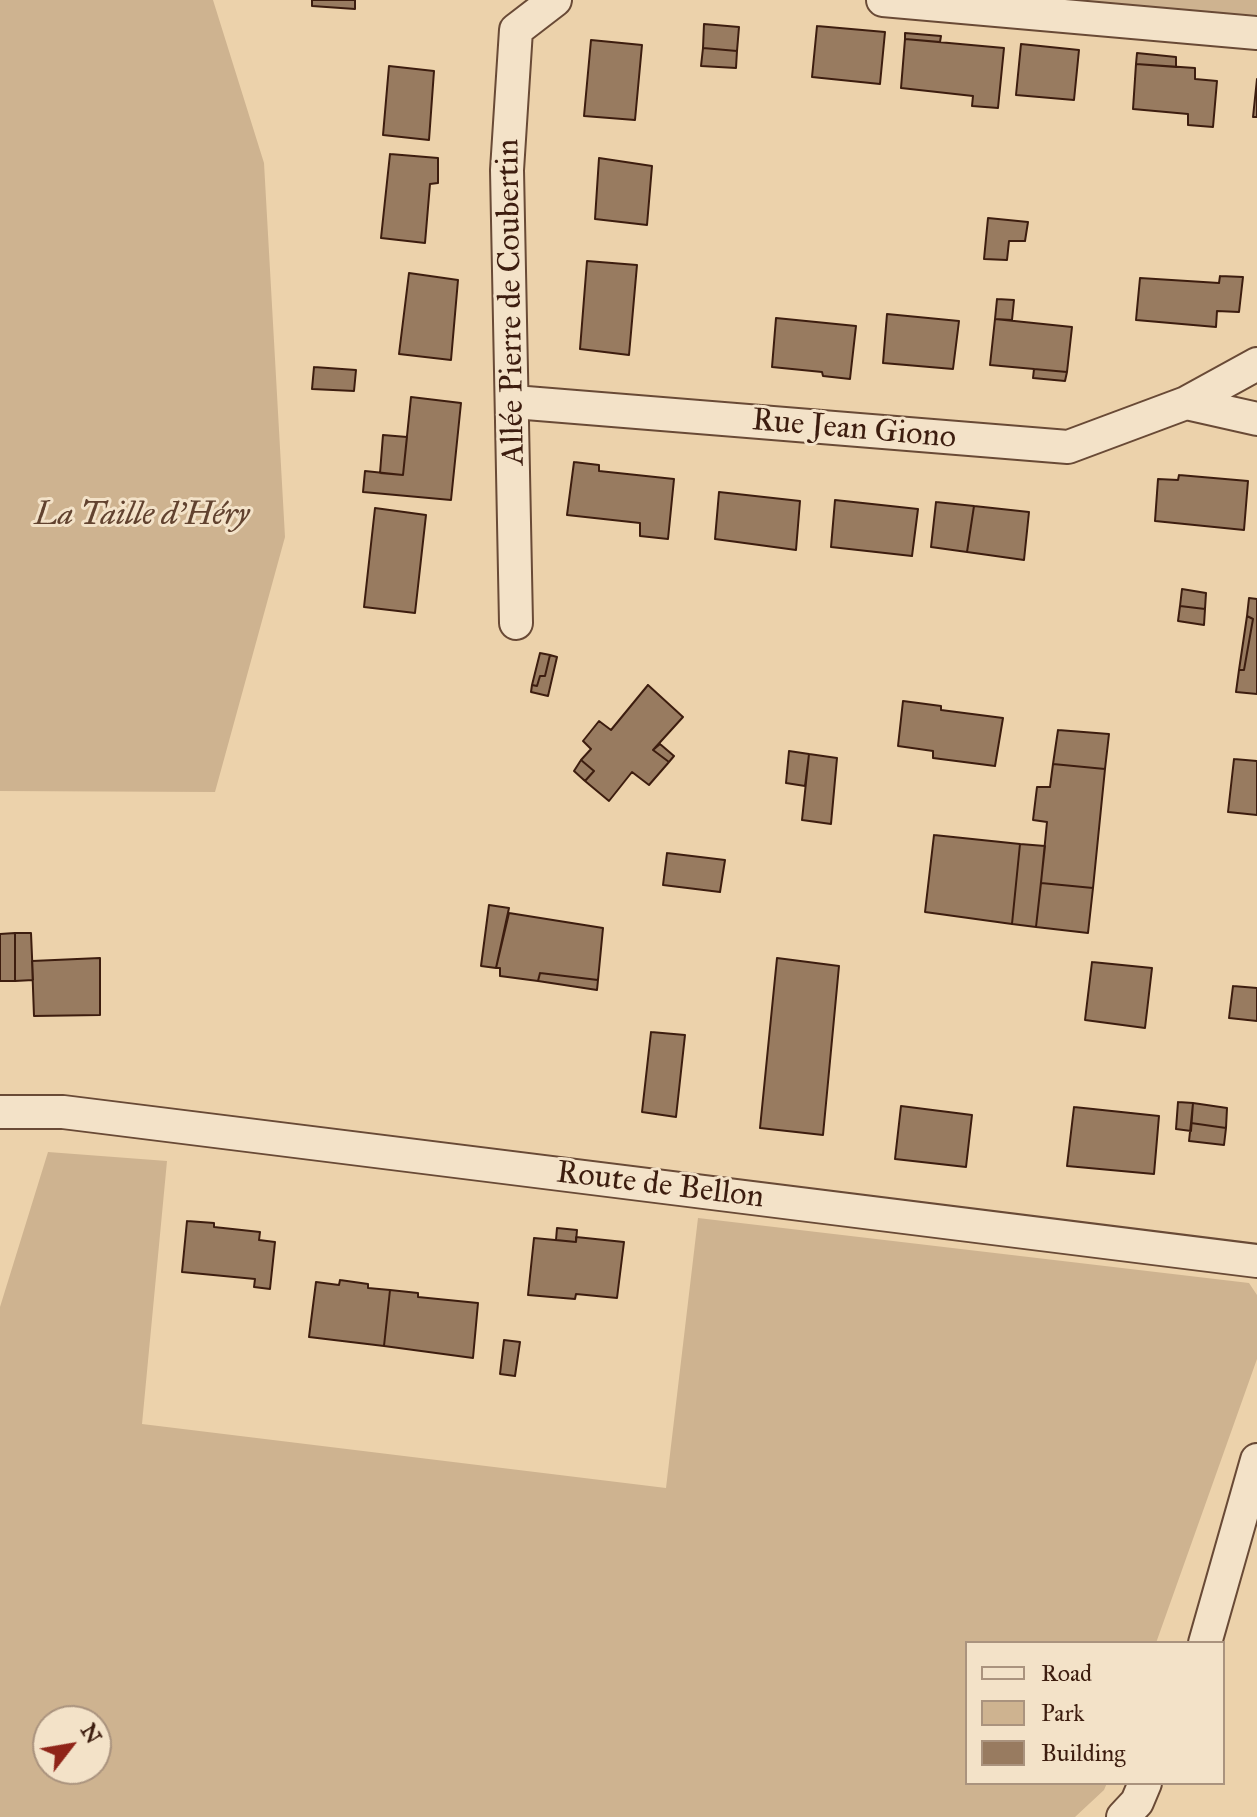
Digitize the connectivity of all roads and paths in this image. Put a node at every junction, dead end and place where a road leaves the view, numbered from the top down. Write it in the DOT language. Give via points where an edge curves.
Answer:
graph roads {
  1 [pos="555,0"];
  2 [pos="883,0"];
  3 [pos="1257,33"];
  4 [pos="1257,364"];
  5 [pos="514,402"];
  6 [pos="1186,403"];
  7 [pos="1257,419"];
  8 [pos="516,623"];
  9 [pos="0,1112"];
  10 [pos="1257,1261"];
  11 [pos="1257,1460"];
  12 [pos="1206,1641"];
  13 [pos="1144,1785"];
  14 [pos="1123,1817"];
  1 -- 5 [label="street, Allée Pierre de Coubertin" via="516,30 507,170"];
  2 -- 3 [label="street"];
  4 -- 6 [label="street, Rue Jean Giono"];
  5 -- 6 [label="street, Rue Jean Giono" via="1068,447"];
  5 -- 8 [label="street, Allée Pierre de Coubertin"];
  6 -- 7 [label="street"];
  9 -- 10 [label="street, Route de Bellon" via="63,1112"];
  11 -- 12 [label="street"];
  13 -- 14 [label="street"];
}
